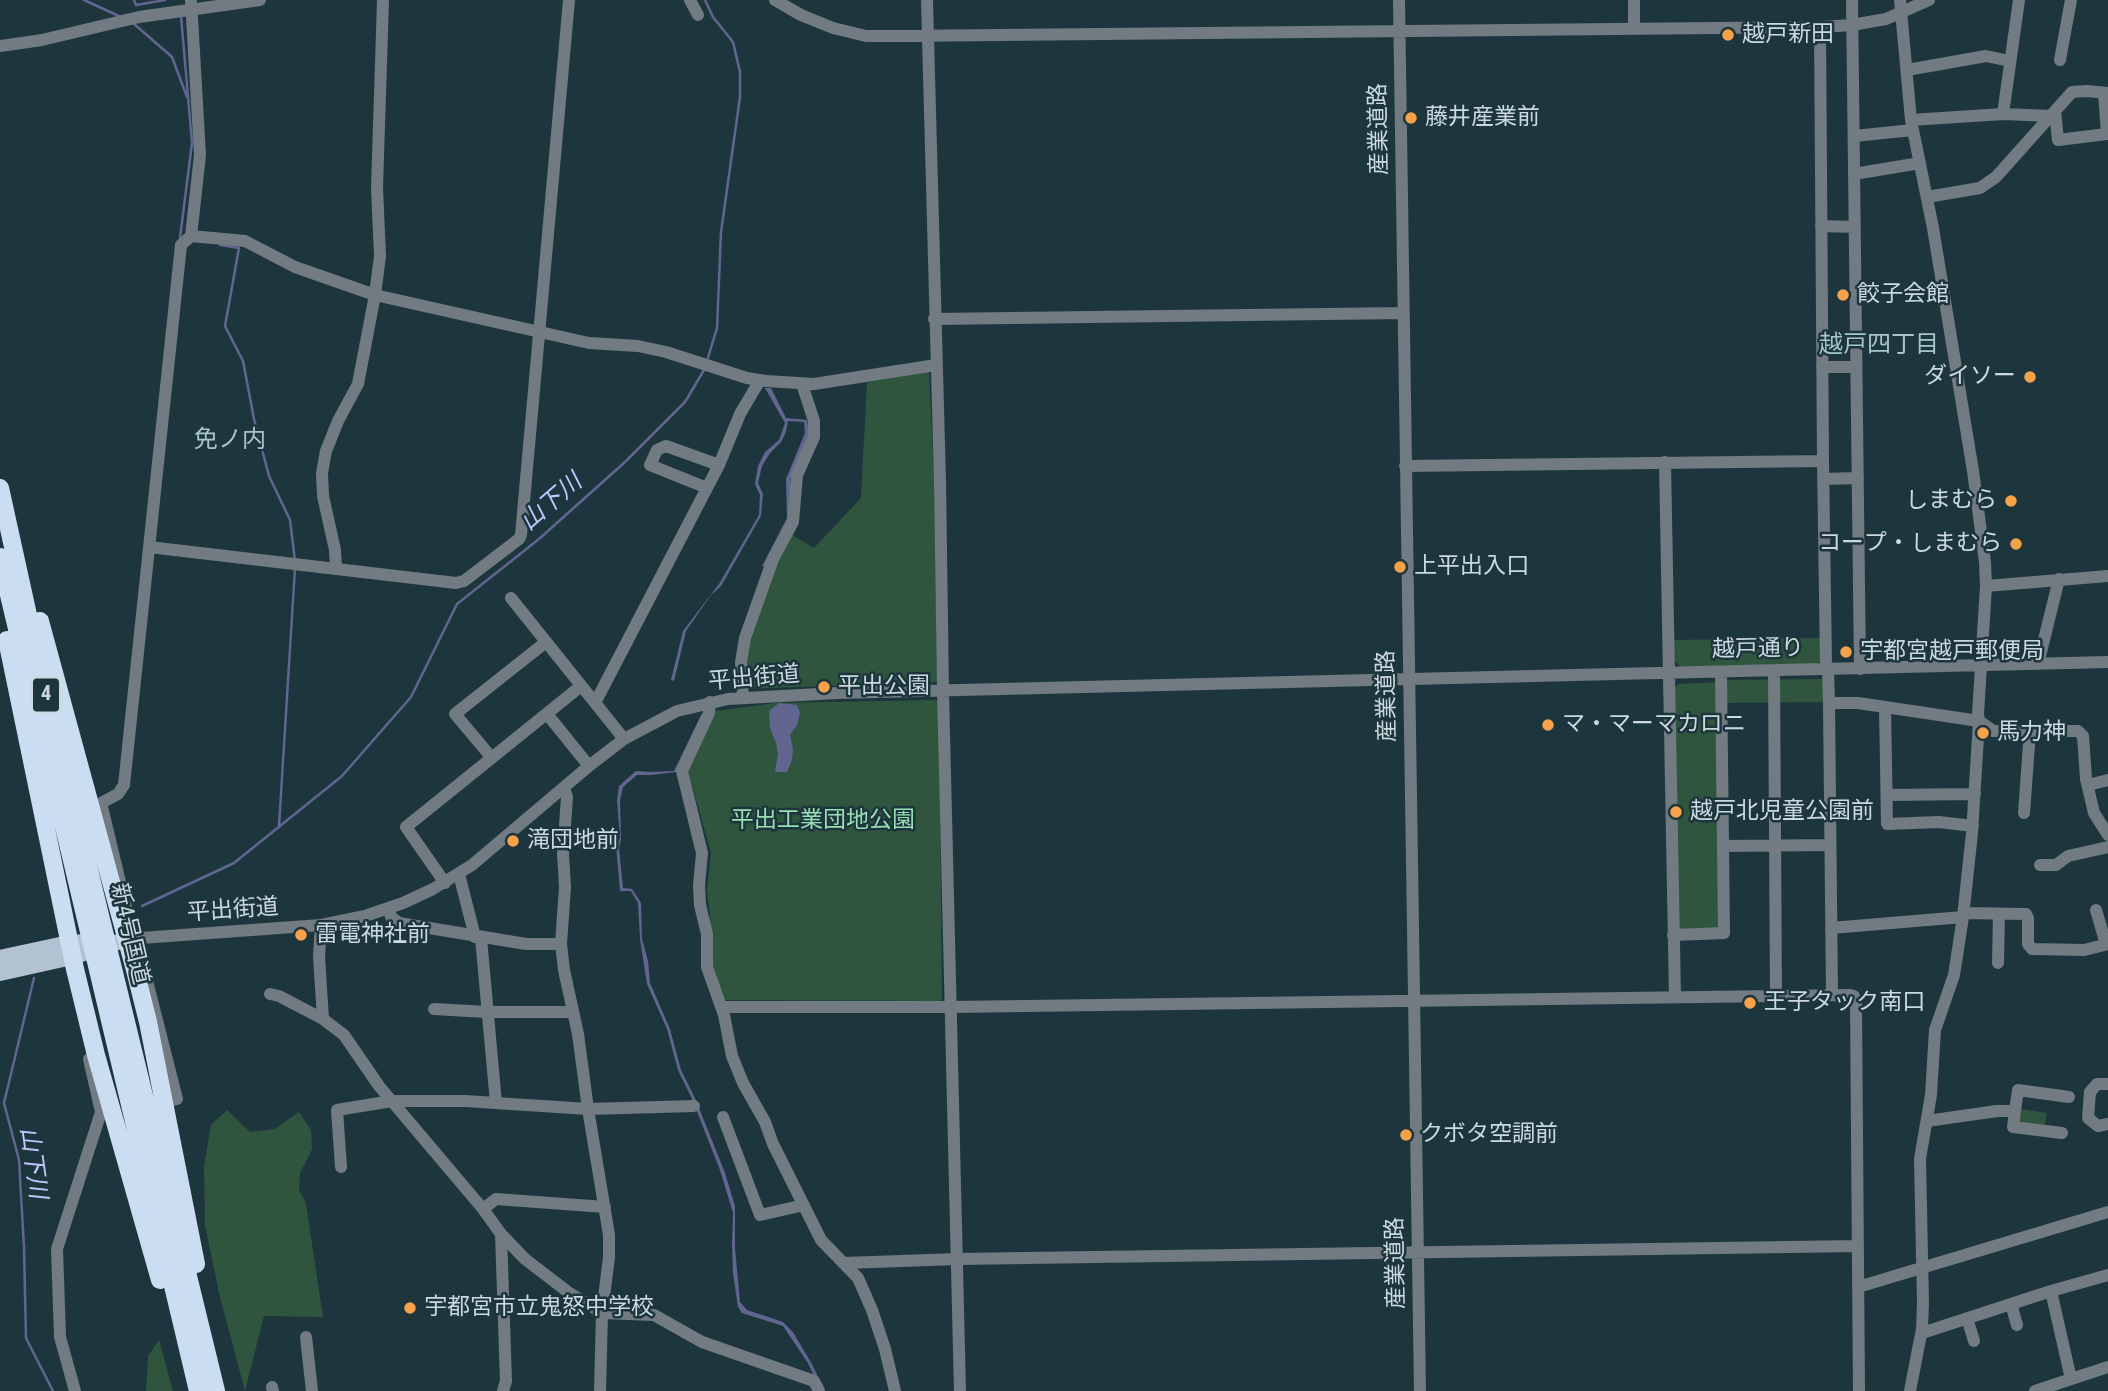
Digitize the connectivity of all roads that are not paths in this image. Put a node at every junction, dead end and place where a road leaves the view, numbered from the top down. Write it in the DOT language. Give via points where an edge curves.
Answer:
graph roads {
  1 [pos="260,0"];
  2 [pos="383,0"];
  3 [pos="569,0"];
  4 [pos="690,0"];
  5 [pos="775,0"];
  6 [pos="927,0"];
  7 [pos="1399,0"];
  8 [pos="1634,0"];
  9 [pos="1852,0"];
  10 [pos="1929,0"];
  11 [pos="2020,0"];
  12 [pos="2071,0"];
  13 [pos="191,5"];
  14 [pos="1900,6"];
  15 [pos="698,15"];
  16 [pos="1852,25"];
  17 [pos="1820,27"];
  18 [pos="1634,28"];
  19 [pos="1400,30"];
  20 [pos="928,36"];
  21 [pos="0,46"];
  22 [pos="2060,60"];
  23 [pos="2010,61"];
  24 [pos="1907,70"];
  25 [pos="2106,93"];
  26 [pos="2053,113"];
  27 [pos="2003,114"];
  28 [pos="1912,125"];
  29 [pos="1854,136"];
  30 [pos="1920,163"];
  31 [pos="1854,174"];
  32 [pos="1927,197"];
  33 [pos="1821,226"];
  34 [pos="1855,227"];
  35 [pos="191,236"];
  36 [pos="375,295"];
  37 [pos="1403,313"];
  38 [pos="934,320"];
  39 [pos="538,332"];
  40 [pos="936,365"];
  41 [pos="1822,367"];
  42 [pos="1856,367"];
  43 [pos="760,380"];
  44 [pos="802,384"];
  45 [pos="1823,461"];
  46 [pos="1665,463"];
  47 [pos="719,465"];
  48 [pos="1405,466"];
  49 [pos="1858,478"];
  50 [pos="1824,479"];
  51 [pos="707,488"];
  52 [pos="0,490"];
  53 [pos="149,547"];
  54 [pos="0,557"];
  55 [pos="336,568"];
  56 [pos="2108,576"];
  57 [pos="2059,579"];
  58 [pos="1986,586"];
  59 [pos="511,598"];
  60 [pos="0,606"];
  61 [pos="546,642"];
  62 [pos="2108,662"];
  63 [pos="2038,663"];
  64 [pos="1981,665"];
  65 [pos="1860,669"];
  66 [pos="1828,670"];
  67 [pos="1774,671"];
  68 [pos="1721,672"];
  69 [pos="1669,673"];
  70 [pos="1409,679"];
  71 [pos="581,686"];
  72 [pos="943,691"];
  73 [pos="743,697"];
  74 [pos="710,702"];
  75 [pos="594,703"];
  76 [pos="1829,703"];
  77 [pos="1885,707"];
  78 [pos="547,714"];
  79 [pos="1979,721"];
  80 [pos="2030,731"];
  81 [pos="624,739"];
  82 [pos="492,758"];
  83 [pos="589,766"];
  84 [pos="2108,780"];
  85 [pos="2088,785"];
  86 [pos="564,788"];
  87 [pos="1975,794"];
  88 [pos="1887,795"];
  89 [pos="2024,813"];
  90 [pos="2104,822"];
  91 [pos="1973,826"];
  92 [pos="2108,835"];
  93 [pos="1775,845"];
  94 [pos="1830,845"];
  95 [pos="1723,846"];
  96 [pos="2108,847"];
  97 [pos="2040,865"];
  98 [pos="459,874"];
  99 [pos="445,883"];
  100 [pos="89,900"];
  101 [pos="389,909"];
  102 [pos="2096,910"];
  103 [pos="1998,914"];
  104 [pos="1964,915"];
  105 [pos="321,925"];
  106 [pos="1831,928"];
  107 [pos="126,935"];
  108 [pos="1673,935"];
  109 [pos="478,937"];
  110 [pos="561,944"];
  111 [pos="2107,944"];
  112 [pos="71,950"];
  113 [pos="0,958"];
  114 [pos="1998,963"];
  115 [pos="145,968"];
  116 [pos="0,973"];
  117 [pos="71,983"];
  118 [pos="109,987"];
  119 [pos="270,994"];
  120 [pos="1832,994"];
  121 [pos="1776,995"];
  122 [pos="1675,997"];
  123 [pos="1414,1001"];
  124 [pos="721,1007"];
  125 [pos="951,1007"];
  126 [pos="434,1009"];
  127 [pos="488,1012"];
  128 [pos="573,1012"];
  129 [pos="323,1019"];
  130 [pos="2108,1084"];
  131 [pos="2070,1097"];
  132 [pos="172,1100"];
  133 [pos="392,1101"];
  134 [pos="496,1104"];
  135 [pos="694,1106"];
  136 [pos="588,1109"];
  137 [pos="2015,1111"];
  138 [pos="723,1117"];
  139 [pos="1927,1121"];
  140 [pos="2108,1124"];
  141 [pos="2062,1133"];
  142 [pos="341,1167"];
  143 [pos="804,1205"];
  144 [pos="605,1206"];
  145 [pos="483,1209"];
  146 [pos="2108,1212"];
  147 [pos="501,1234"];
  148 [pos="1858,1246"];
  149 [pos="1418,1253"];
  150 [pos="957,1259"];
  151 [pos="844,1263"];
  152 [pos="1923,1268"];
  153 [pos="2108,1275"];
  154 [pos="1858,1287"];
  155 [pos="2051,1291"];
  156 [pos="2011,1304"];
  157 [pos="602,1312"];
  158 [pos="1967,1318"];
  159 [pos="2017,1325"];
  160 [pos="1922,1333"];
  161 [pos="306,1337"];
  162 [pos="1974,1341"];
  163 [pos="2108,1367"];
  164 [pos="2071,1379"];
  165 [pos="75,1391"];
  166 [pos="191,1391"];
  167 [pos="198,1391"];
  168 [pos="218,1391"];
  169 [pos="312,1391"];
  170 [pos="503,1391"];
  171 [pos="600,1391"];
  172 [pos="819,1391"];
  173 [pos="895,1391"];
  174 [pos="960,1391"];
  175 [pos="1420,1391"];
  176 [pos="1859,1391"];
  177 [pos="1910,1391"];
  178 [pos="2035,1391"];
  1 -- 13 [label="street"];
  2 -- 36 [label="street" via="376,188 380,256"];
  3 -- 39 [label="street"];
  4 -- 15 [label="street"];
  5 -- 20 [label="street" via="833,28 866,36"];
  6 -- 20 [label="street"];
  7 -- 19 [label="street, 産業道路"];
  8 -- 18 [label="street"];
  9 -- 16 [label="street"];
  10 -- 14 [label="street"];
  11 -- 23 [label="street"];
  12 -- 22 [label="street"];
  13 -- 21 [label="street"];
  13 -- 35 [label="street" via="200,155"];
  14 -- 16 [label="street" via="1886,19"];
  14 -- 24 [label="street"];
  16 -- 17 [label="street"];
  16 -- 29 [label="street"];
  17 -- 18 [label="street"];
  17 -- 33 [label="street"];
  18 -- 19 [label="street"];
  19 -- 20 [label="street"];
  19 -- 37 [label="street, 産業道路"];
  20 -- 38 [label="street"];
  23 -- 24 [label="street" via="1986,56"];
  23 -- 27 [label="street"];
  24 -- 28 [label="street"];
  25 -- 26 [label="street" via="2072,92"];
  25 -- 26 [label="street" via="2107,134 2058,140"];
  26 -- 27 [label="street"];
  26 -- 32 [label="street" via="1996,177 1980,188"];
  27 -- 28 [label="street"];
  28 -- 29 [label="street"];
  28 -- 30 [label="street"];
  29 -- 31 [label="street"];
  30 -- 31 [label="street"];
  30 -- 32 [label="street"];
  31 -- 34 [label="street"];
  32 -- 58 [label="street" via="1973,471"];
  33 -- 34 [label="street"];
  33 -- 41 [label="street"];
  34 -- 42 [label="street"];
  35 -- 36 [label="street" via="245,242 295,267"];
  35 -- 53 [label="street" via="181,245"];
  36 -- 39 [label="street"];
  36 -- 55 [label="street" via="358,384 326,451 322,473"];
  37 -- 38 [label="street"];
  37 -- 48 [label="street, 産業道路"];
  38 -- 40 [label="street"];
  39 -- 43 [label="street" via="666,352"];
  39 -- 55 [label="street" via="519,539 464,582"];
  40 -- 44 [label="street"];
  40 -- 72 [label="street"];
  41 -- 42 [label="street"];
  41 -- 45 [label="street"];
  42 -- 49 [label="street"];
  43 -- 44 [label="street"];
  43 -- 47 [label="street"];
  44 -- 73 [label="street" via="814,421 814,437 797,475 793,522 773,559 745,638"];
  45 -- 46 [label="street"];
  45 -- 50 [label="street"];
  46 -- 48 [label="street"];
  46 -- 69 [label="street"];
  47 -- 51 [label="street"];
  47 -- 51 [label="street" via="666,446 657,450 650,465"];
  48 -- 70 [label="street, 産業道路"];
  49 -- 50 [label="street"];
  49 -- 65 [label="street"];
  50 -- 66 [label="street"];
  51 -- 75 [label="street"];
  52 -- 100 [label="highway, 新4号国道 / 4"];
  52 -- 107 [label="highway" via="13,516"];
  53 -- 55 [label="street"];
  53 -- 107 [label="street" via="124,785 101,803 130,922"];
  54 -- 100 [label="highway, 新4号国道 / 4"];
  56 -- 57 [label="street"];
  57 -- 58 [label="street"];
  57 -- 63 [label="street"];
  58 -- 64 [label="street"];
  59 -- 61 [label="street"];
  60 -- 112 [label="highway"];
  61 -- 71 [label="street"];
  61 -- 82 [label="street" via="456,714"];
  62 -- 63 [label="street, 越戸通り"];
  63 -- 64 [label="street, 越戸通り"];
  64 -- 65 [label="street, 越戸通り"];
  64 -- 79 [label="street"];
  65 -- 66 [label="street, 越戸通り"];
  66 -- 67 [label="street, 越戸通り"];
  66 -- 76 [label="street"];
  67 -- 68 [label="street, 越戸通り"];
  67 -- 93 [label="street"];
  68 -- 69 [label="street, 越戸通り"];
  68 -- 95 [label="street"];
  69 -- 70 [label="street, 越戸通り"];
  69 -- 108 [label="street"];
  70 -- 72 [label="street, 平出街道"];
  70 -- 123 [label="street, 産業道路"];
  71 -- 75 [label="street"];
  71 -- 78 [label="street"];
  72 -- 73 [label="street, 平出街道"];
  72 -- 125 [label="street"];
  73 -- 74 [label="street, 平出街道"];
  74 -- 81 [label="street, 平出街道" via="677,711"];
  74 -- 124 [label="street" via="682,771 702,853 699,885 707,968"];
  75 -- 81 [label="street"];
  76 -- 77 [label="street"];
  76 -- 94 [label="street"];
  77 -- 79 [label="street"];
  77 -- 88 [label="street"];
  78 -- 82 [label="street"];
  78 -- 83 [label="street"];
  79 -- 80 [label="street" via="1993,731"];
  79 -- 87 [label="street"];
  80 -- 85 [label="street" via="2078,731 2083,736"];
  80 -- 89 [label="street"];
  81 -- 83 [label="street, 平出街道"];
  82 -- 99 [label="street" via="406,827"];
  83 -- 86 [label="street, 平出街道"];
  84 -- 85 [label="street"];
  85 -- 90 [label="street" via="2094,813"];
  86 -- 98 [label="street, 平出街道"];
  86 -- 110 [label="street"];
  87 -- 88 [label="street"];
  87 -- 91 [label="street"];
  88 -- 91 [label="street" via="1887,824"];
  90 -- 92 [label="street"];
  91 -- 104 [label="street"];
  93 -- 94 [label="street"];
  93 -- 95 [label="street"];
  93 -- 121 [label="street"];
  94 -- 106 [label="street"];
  95 -- 108 [label="street" via="1724,933"];
  96 -- 97 [label="street" via="2068,856 2056,865"];
  98 -- 99 [label="street, 平出街道"];
  98 -- 109 [label="street"];
  99 -- 101 [label="street, 平出街道"];
  100 -- 118 [label="highway, 新4号国道 / 4"];
  101 -- 105 [label="street, 平出街道"];
  101 -- 109 [label="street" via="399,923"];
  102 -- 111 [label="street"];
  103 -- 104 [label="street"];
  103 -- 111 [label="street" via="2025,914 2032,949 2084,950"];
  103 -- 114 [label="street"];
  104 -- 106 [label="street"];
  104 -- 139 [label="street" via="1954,975 1935,1030"];
  105 -- 107 [label="street, 平出街道"];
  105 -- 129 [label="street"];
  106 -- 120 [label="street"];
  107 -- 112 [label="main road"];
  107 -- 168 [label="highway" via="148,1022"];
  108 -- 122 [label="street"];
  109 -- 110 [label="street"];
  109 -- 127 [label="street"];
  110 -- 128 [label="street"];
  112 -- 113 [label="main road"];
  112 -- 116 [label="main road"];
  112 -- 166 [label="highway"];
  115 -- 132 [label="street" via="177,1099"];
  117 -- 165 [label="street" via="105,1118 57,1249 60,1337"];
  118 -- 167 [label="highway, 新4号国道 / 4"];
  118 -- 168 [label="highway, 新4号国道 / 4"];
  119 -- 129 [label="street"];
  120 -- 121 [label="street"];
  120 -- 148 [label="street" via="1856,999"];
  121 -- 122 [label="street"];
  122 -- 123 [label="street"];
  123 -- 125 [label="street"];
  123 -- 149 [label="street, 産業道路"];
  124 -- 125 [label="street"];
  124 -- 143 [label="street" via="743,1083"];
  125 -- 150 [label="street"];
  126 -- 127 [label="street"];
  127 -- 128 [label="street"];
  127 -- 134 [label="street"];
  128 -- 136 [label="street"];
  129 -- 133 [label="street" via="350,1042"];
  130 -- 140 [label="street" via="2097,1084 2090,1093 2088,1118 2098,1126"];
  131 -- 137 [label="street" via="2018,1090"];
  133 -- 134 [label="street"];
  133 -- 142 [label="street" via="338,1110"];
  133 -- 145 [label="street"];
  134 -- 136 [label="street"];
  135 -- 136 [label="street"];
  136 -- 144 [label="street"];
  137 -- 139 [label="street"];
  137 -- 141 [label="street" via="2013,1127"];
  138 -- 143 [label="street" via="760,1215"];
  139 -- 152 [label="street" via="1920,1159"];
  143 -- 151 [label="street" via="821,1240"];
  144 -- 145 [label="street" via="496,1199"];
  144 -- 157 [label="street" via="609,1258"];
  145 -- 147 [label="street"];
  146 -- 152 [label="street"];
  147 -- 157 [label="street" via="525,1259"];
  147 -- 170 [label="street"];
  148 -- 149 [label="street"];
  148 -- 154 [label="street"];
  149 -- 150 [label="street"];
  149 -- 175 [label="street, 産業道路"];
  150 -- 151 [label="street"];
  150 -- 174 [label="street"];
  151 -- 173 [label="street" via="858,1278 872,1310"];
  152 -- 154 [label="street"];
  152 -- 160 [label="street"];
  153 -- 155 [label="street"];
  154 -- 176 [label="street"];
  155 -- 156 [label="street"];
  155 -- 164 [label="street"];
  156 -- 158 [label="street"];
  156 -- 159 [label="street"];
  157 -- 171 [label="street"];
  157 -- 172 [label="street" via="654,1315 702,1342 814,1381"];
  158 -- 160 [label="street"];
  158 -- 162 [label="street"];
  160 -- 177 [label="street"];
  161 -- 169 [label="street"];
  163 -- 164 [label="street"];
  164 -- 178 [label="street"];
}
